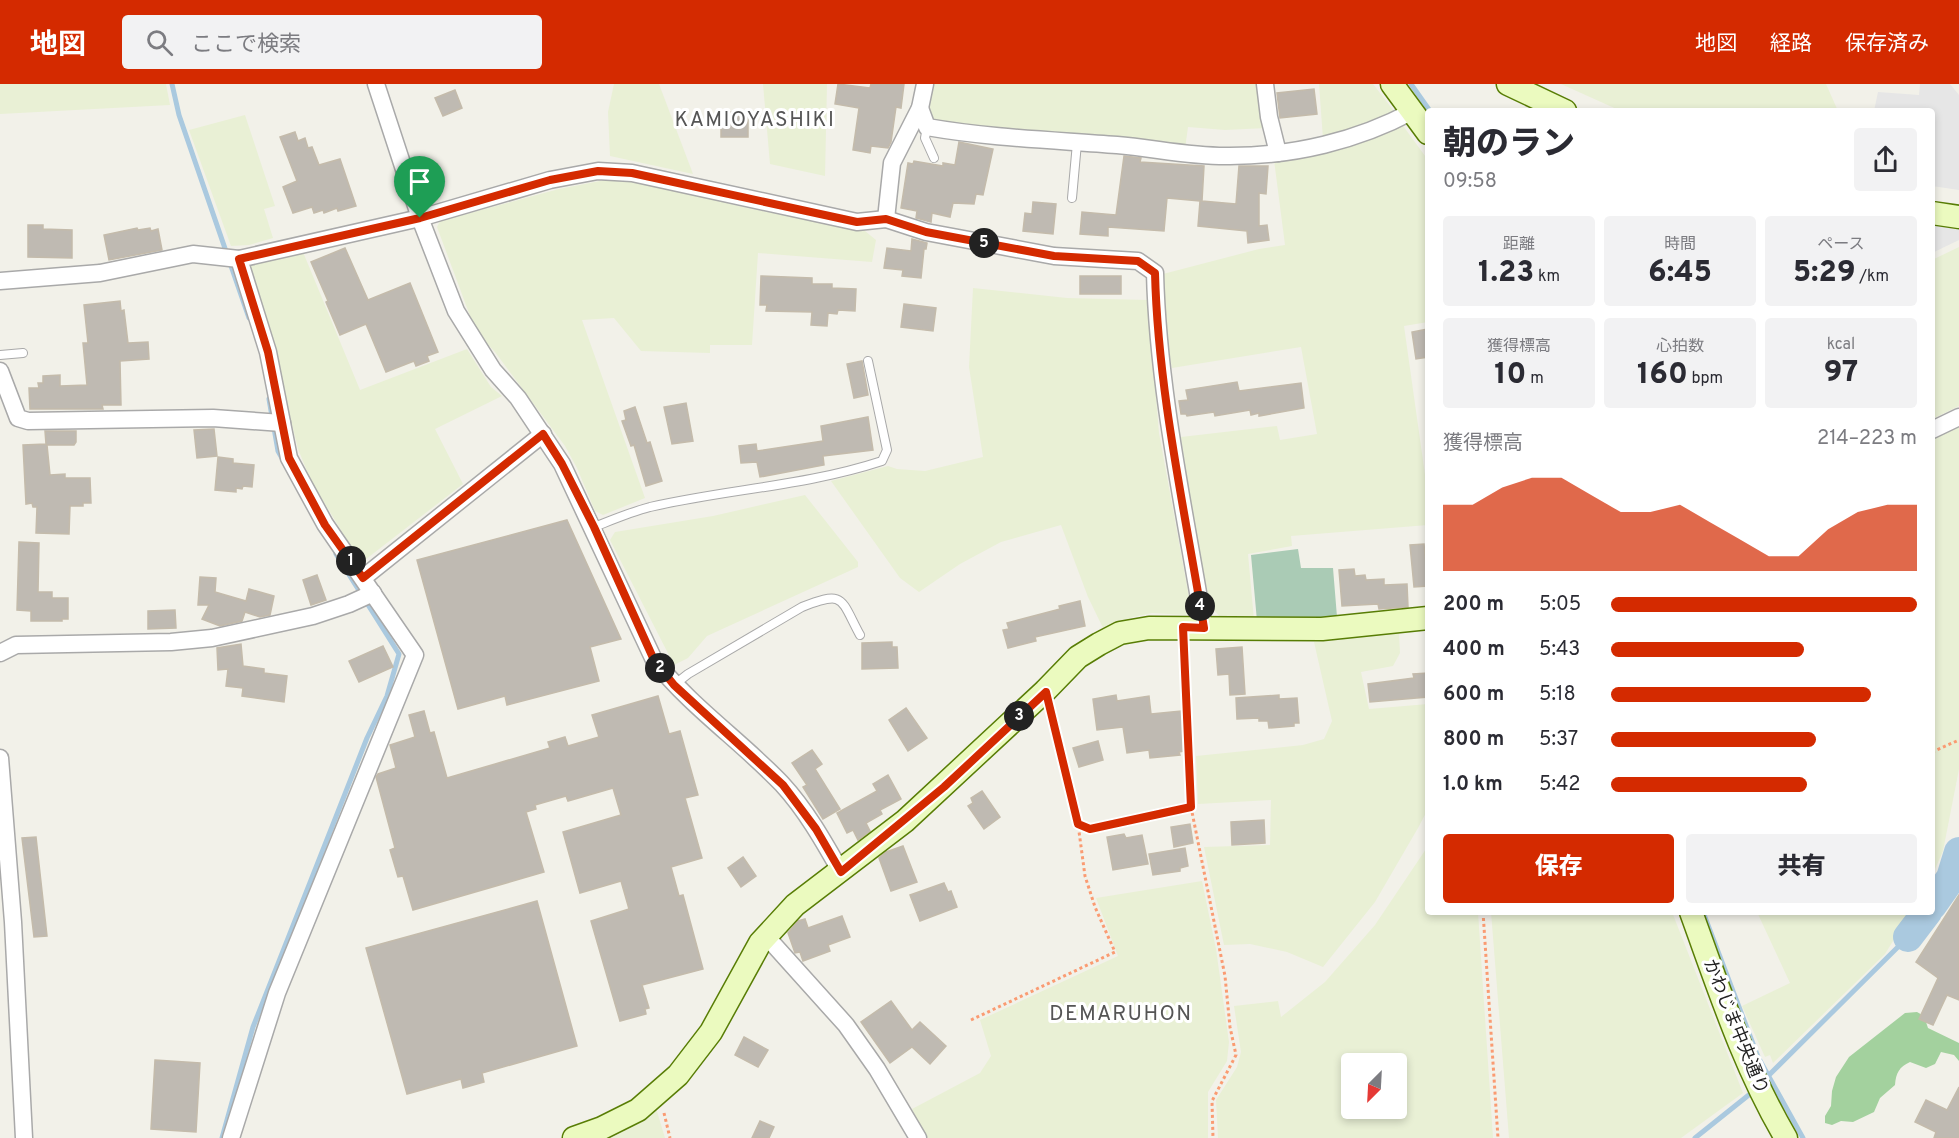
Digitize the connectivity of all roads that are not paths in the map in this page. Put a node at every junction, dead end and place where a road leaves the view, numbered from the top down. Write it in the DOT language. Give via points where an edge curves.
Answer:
graph roads {
  1 [pos="376,84"];
  2 [pos="925,84"];
  3 [pos="1265,84"];
  4 [pos="1392,84"];
  5 [pos="1508,84"];
  6 [pos="920,108"];
  7 [pos="1559,108"];
  8 [pos="1413,111"];
  9 [pos="927,127"];
  10 [pos="1425,129"];
  11 [pos="1077,143"];
  12 [pos="1278,153"];
  13 [pos="934,158"];
  14 [pos="1072,198"];
  15 [pos="1935,213"];
  16 [pos="1959,217"];
  17 [pos="420,218"];
  18 [pos="886,219"];
  19 [pos="239,259"];
  20 [pos="0,281"];
  21 [pos="23,353"];
  22 [pos="0,355"];
  23 [pos="868,361"];
  24 [pos="0,371"];
  25 [pos="1959,417"];
  26 [pos="282,423"];
  27 [pos="1935,429"];
  28 [pos="543,434"];
  29 [pos="594,527"];
  30 [pos="363,578"];
  31 [pos="373,593"];
  32 [pos="1425,618"];
  33 [pos="1193,628"];
  34 [pos="860,635"];
  35 [pos="0,653"];
  36 [pos="674,685"];
  37 [pos="0,758"];
  38 [pos="841,872"];
  39 [pos="1691,915"];
  40 [pos="766,936"];
  41 [pos="24,1138"];
  42 [pos="231,1138"];
  43 [pos="574,1138"];
  44 [pos="918,1138"];
  45 [pos="1786,1138"];
  1 -- 17 [label="street"];
  2 -- 6 [label="street"];
  3 -- 12 [label="street"];
  4 -- 8 [label="street"];
  5 -- 7 [label="street"];
  6 -- 9 [label="street"];
  6 -- 18 [label="street" via="892,163"];
  8 -- 10 [label="street"];
  8 -- 12 [label="street" via="1348,139"];
  9 -- 11 [label="street" via="973,135"];
  9 -- 13 [label="lane" via="926,138"];
  11 -- 12 [label="street" via="1229,156"];
  11 -- 14 [label="lane"];
  15 -- 16 [label="street"];
  17 -- 18 [label="street" via="550,180 598,171 632,173 857,222"];
  17 -- 19 [label="street"];
  17 -- 28 [label="street" via="456,311 493,370"];
  18 -- 33 [label="street" via="926,232 1043,254 1138,261 1155,273"];
  19 -- 20 [label="street" via="193,254 100,273"];
  19 -- 26 [label="street" via="268,352"];
  21 -- 22 [label="lane"];
  23 -- 29 [label="lane" via="887,450 882,461 774,487 649,507"];
  24 -- 26 [label="street" via="18,418 28,421 213,418"];
  25 -- 27 [label="street"];
  26 -- 30 [label="street" via="289,458 325,525"];
  28 -- 29 [label="street"];
  28 -- 30 [label="street"];
  29 -- 36 [label="street" via="654,660"];
  30 -- 31 [label="street"];
  31 -- 35 [label="street" via="313,616 212,638 16,645"];
  31 -- 42 [label="street" via="415,656 277,993"];
  32 -- 33 [label="street" via="1322,628"];
  33 -- 38 [label="street" via="1149,628 1120,633 1078,657 936,794"];
  34 -- 36 [label="lane" via="842,600 833,596 821,599"];
  36 -- 38 [label="street" via="783,785 816,829"];
  37 -- 41 [label="street"];
  38 -- 40 [label="street" via="795,905"];
  39 -- 45 [label="street, かわじま中央通り" via="1738,1044"];
  40 -- 43 [label="street" via="711,1032 678,1075 638,1110"];
  40 -- 44 [label="street" via="846,1025"];
}
